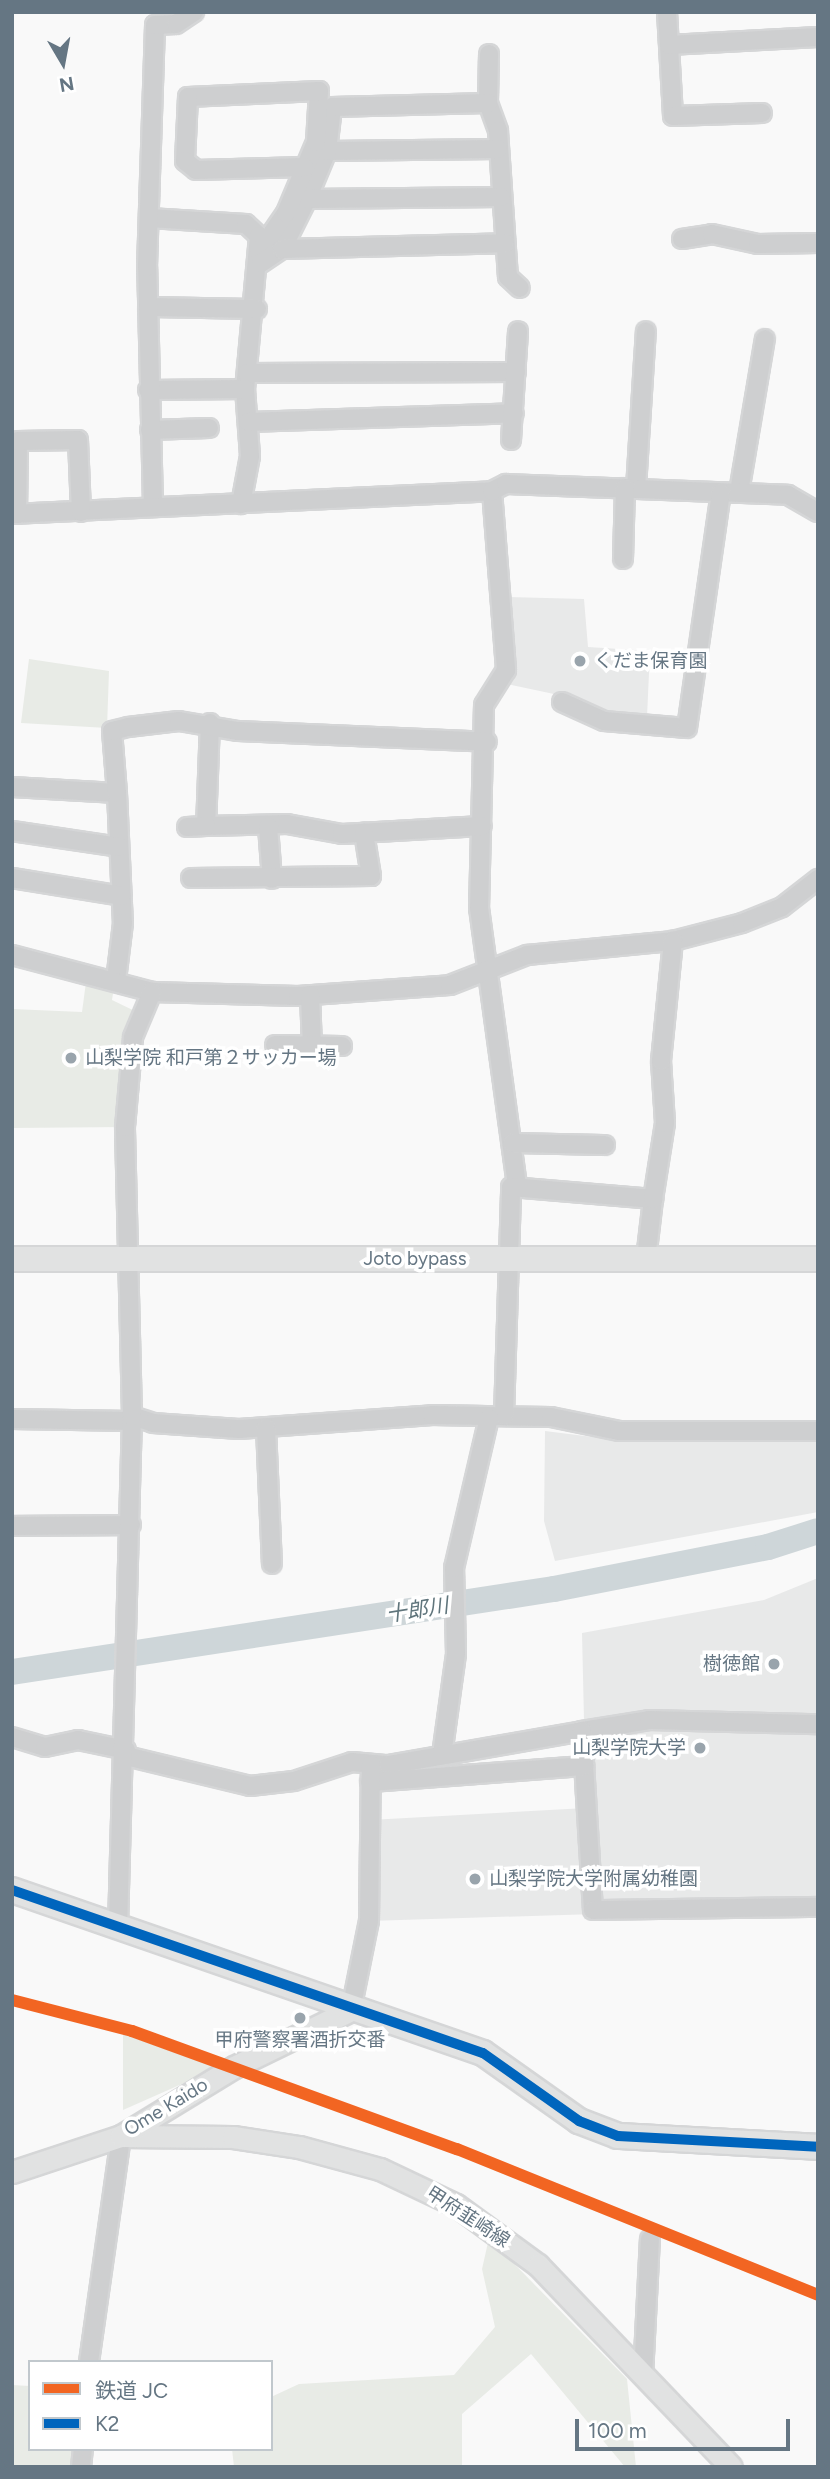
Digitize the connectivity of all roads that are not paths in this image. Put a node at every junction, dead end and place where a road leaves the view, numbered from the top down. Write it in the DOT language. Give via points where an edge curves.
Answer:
graph roads {
  1 [pos="194,12"];
  2 [pos="667,12"];
  3 [pos="818,37"];
  4 [pos="669,45"];
  5 [pos="489,54"];
  6 [pos="488,103"];
  7 [pos="762,113"];
  8 [pos="498,149"];
  9 [pos="327,151"];
  10 [pos="304,167"];
  11 [pos="501,197"];
  12 [pos="307,199"];
  13 [pos="149,218"];
  14 [pos="682,239"];
  15 [pos="505,243"];
  16 [pos="818,243"];
  17 [pos="282,249"];
  18 [pos="258,258"];
  19 [pos="520,288"];
  20 [pos="148,307"];
  21 [pos="257,309"];
  22 [pos="518,331"];
  23 [pos="646,331"];
  24 [pos="765,339"];
  25 [pos="516,372"];
  26 [pos="246,381"];
  27 [pos="148,390"];
  28 [pos="514,414"];
  29 [pos="248,422"];
  30 [pos="209,428"];
  31 [pos="150,430"];
  32 [pos="511,440"];
  33 [pos="631,488"];
  34 [pos="492,491"];
  35 [pos="721,492"];
  36 [pos="739,492"];
  37 [pos="242,504"];
  38 [pos="153,505"];
  39 [pos="81,512"];
  40 [pos="818,512"];
  41 [pos="15,514"];
  42 [pos="623,559"];
  43 [pos="562,702"];
  44 [pos="210,723"];
  45 [pos="487,742"];
  46 [pos="12,787"];
  47 [pos="117,793"];
  48 [pos="206,826"];
  49 [pos="482,826"];
  50 [pos="187,827"];
  51 [pos="268,827"];
  52 [pos="12,831"];
  53 [pos="364,833"];
  54 [pos="119,847"];
  55 [pos="12,878"];
  56 [pos="191,878"];
  57 [pos="272,878"];
  58 [pos="818,879"];
  59 [pos="122,896"];
  60 [pos="673,941"];
  61 [pos="12,955"];
  62 [pos="483,972"];
  63 [pos="116,980"];
  64 [pos="152,992"];
  65 [pos="310,995"];
  66 [pos="275,1045"];
  67 [pos="342,1046"];
  68 [pos="312,1047"];
  69 [pos="512,1143"];
  70 [pos="604,1145"];
  71 [pos="517,1187"];
  72 [pos="653,1199"];
  73 [pos="818,1244"];
  74 [pos="12,1245"];
  75 [pos="647,1251"];
  76 [pos="132,1252"];
  77 [pos="510,1252"];
  78 [pos="12,1259"];
  79 [pos="818,1259"];
  80 [pos="496,1417"];
  81 [pos="12,1419"];
  82 [pos="132,1419"];
  83 [pos="266,1428"];
  84 [pos="818,1431"];
  85 [pos="131,1525"];
  86 [pos="12,1526"];
  87 [pos="272,1564"];
  88 [pos="818,1724"];
  89 [pos="582,1731"];
  90 [pos="12,1737"];
  91 [pos="126,1753"];
  92 [pos="442,1755"];
  93 [pos="584,1766"];
  94 [pos="371,1774"];
  95 [pos="12,1890"];
  96 [pos="818,1907"];
  97 [pos="118,1927"];
  98 [pos="351,2010"];
  99 [pos="121,2136"];
  100 [pos="818,2147"];
  101 [pos="12,2172"];
  102 [pos="650,2239"];
  103 [pos="89,2360"];
  104 [pos="643,2376"];
  105 [pos="731,2467"];
  1 -- 13 [label="street" via="176,24 155,25"];
  2 -- 4 [label="street"];
  3 -- 4 [label="street"];
  4 -- 7 [label="street" via="673,116"];
  5 -- 6 [label="street"];
  6 -- 8 [label="street"];
  6 -- 9 [label="street" via="332,107"];
  8 -- 9 [label="street"];
  8 -- 11 [label="street"];
  9 -- 12 [label="street"];
  10 -- 10 [label="street" via="316,142 318,91 188,97 185,161 196,170"];
  10 -- 18 [label="street" via="286,213"];
  11 -- 12 [label="street"];
  11 -- 15 [label="street"];
  12 -- 17 [label="street"];
  13 -- 18 [label="street" via="246,224 259,236"];
  13 -- 20 [label="street"];
  14 -- 16 [label="street" via="712,234 758,244"];
  15 -- 17 [label="street"];
  15 -- 19 [label="street" via="508,277"];
  17 -- 18 [label="street"];
  18 -- 21 [label="street"];
  20 -- 21 [label="street"];
  20 -- 27 [label="street"];
  21 -- 26 [label="street"];
  22 -- 25 [label="street"];
  23 -- 33 [label="street"];
  24 -- 36 [label="street"];
  25 -- 26 [label="street"];
  25 -- 28 [label="street"];
  26 -- 27 [label="street"];
  26 -- 29 [label="street"];
  27 -- 31 [label="street"];
  28 -- 29 [label="street"];
  28 -- 32 [label="street"];
  29 -- 37 [label="street" via="250,456"];
  30 -- 31 [label="street"];
  31 -- 38 [label="street"];
  33 -- 34 [label="street" via="506,484"];
  33 -- 35 [label="street"];
  33 -- 42 [label="street"];
  34 -- 37 [label="street"];
  34 -- 45 [label="street" via="506,670 484,705"];
  35 -- 36 [label="street"];
  35 -- 43 [label="street" via="687,728 604,721"];
  36 -- 40 [label="street" via="788,495"];
  37 -- 38 [label="street"];
  38 -- 39 [label="street"];
  39 -- 41 [label="street"];
  39 -- 41 [label="street" via="79,440 18,441"];
  44 -- 45 [label="street" via="238,731"];
  44 -- 47 [label="street" via="112,731"];
  44 -- 48 [label="street"];
  45 -- 49 [label="street"];
  46 -- 47 [label="street"];
  47 -- 54 [label="street"];
  48 -- 50 [label="street"];
  48 -- 51 [label="street"];
  49 -- 53 [label="street"];
  49 -- 62 [label="street"];
  51 -- 53 [label="street"];
  51 -- 57 [label="street"];
  52 -- 54 [label="street"];
  53 -- 57 [label="street" via="371,876"];
  54 -- 59 [label="street"];
  55 -- 59 [label="street"];
  56 -- 57 [label="street"];
  58 -- 60 [label="street" via="782,907"];
  59 -- 63 [label="street"];
  60 -- 62 [label="street" via="527,955"];
  60 -- 72 [label="street" via="661,1061 664,1123"];
  61 -- 63 [label="street"];
  62 -- 65 [label="street" via="450,985"];
  62 -- 69 [label="street"];
  63 -- 64 [label="street"];
  64 -- 65 [label="street"];
  64 -- 76 [label="street" via="133,1037 127,1079"];
  65 -- 68 [label="street"];
  66 -- 68 [label="street"];
  67 -- 68 [label="street"];
  69 -- 70 [label="street"];
  69 -- 71 [label="street"];
  71 -- 72 [label="street"];
  71 -- 77 [label="street" via="510,1186"];
  72 -- 75 [label="street"];
  73 -- 75 [label="highway, Joto bypass"];
  74 -- 76 [label="highway, Joto bypass"];
  75 -- 77 [label="highway, Joto bypass"];
  75 -- 79 [label="highway, Joto bypass"];
  76 -- 77 [label="highway, Joto bypass"];
  76 -- 78 [label="highway, Joto bypass"];
  76 -- 82 [label="street"];
  77 -- 80 [label="street"];
  80 -- 83 [label="street" via="432,1415"];
  80 -- 84 [label="street" via="619,1430"];
  80 -- 92 [label="street" via="453,1587 455,1632"];
  81 -- 82 [label="street"];
  82 -- 83 [label="street" via="178,1426"];
  82 -- 85 [label="street"];
  83 -- 87 [label="street"];
  85 -- 86 [label="street"];
  85 -- 91 [label="street"];
  88 -- 89 [label="street" via="649,1720"];
  89 -- 92 [label="street"];
  89 -- 93 [label="street"];
  90 -- 91 [label="street" via="45,1747 78,1740"];
  91 -- 94 [label="street" via="250,1786 294,1781 352,1762"];
  91 -- 97 [label="street"];
  92 -- 94 [label="street"];
  93 -- 94 [label="street"];
  93 -- 96 [label="street" via="593,1910"];
  94 -- 98 [label="street" via="369,1921"];
  95 -- 97 [label="highway"];
  97 -- 98 [label="highway"];
  98 -- 99 [label="main road, Ome Kaido" via="234,2067"];
  98 -- 100 [label="highway" via="502,2062 579,2121 618,2136"];
  99 -- 101 [label="main road, Ome Kaido"];
  99 -- 103 [label="street"];
  99 -- 104 [label="main road, 甲府韮崎線" via="273,2142 337,2155 416,2184 475,2216 538,2264"];
  102 -- 104 [label="street"];
  104 -- 105 [label="main road, 甲府韮崎線"];
}
